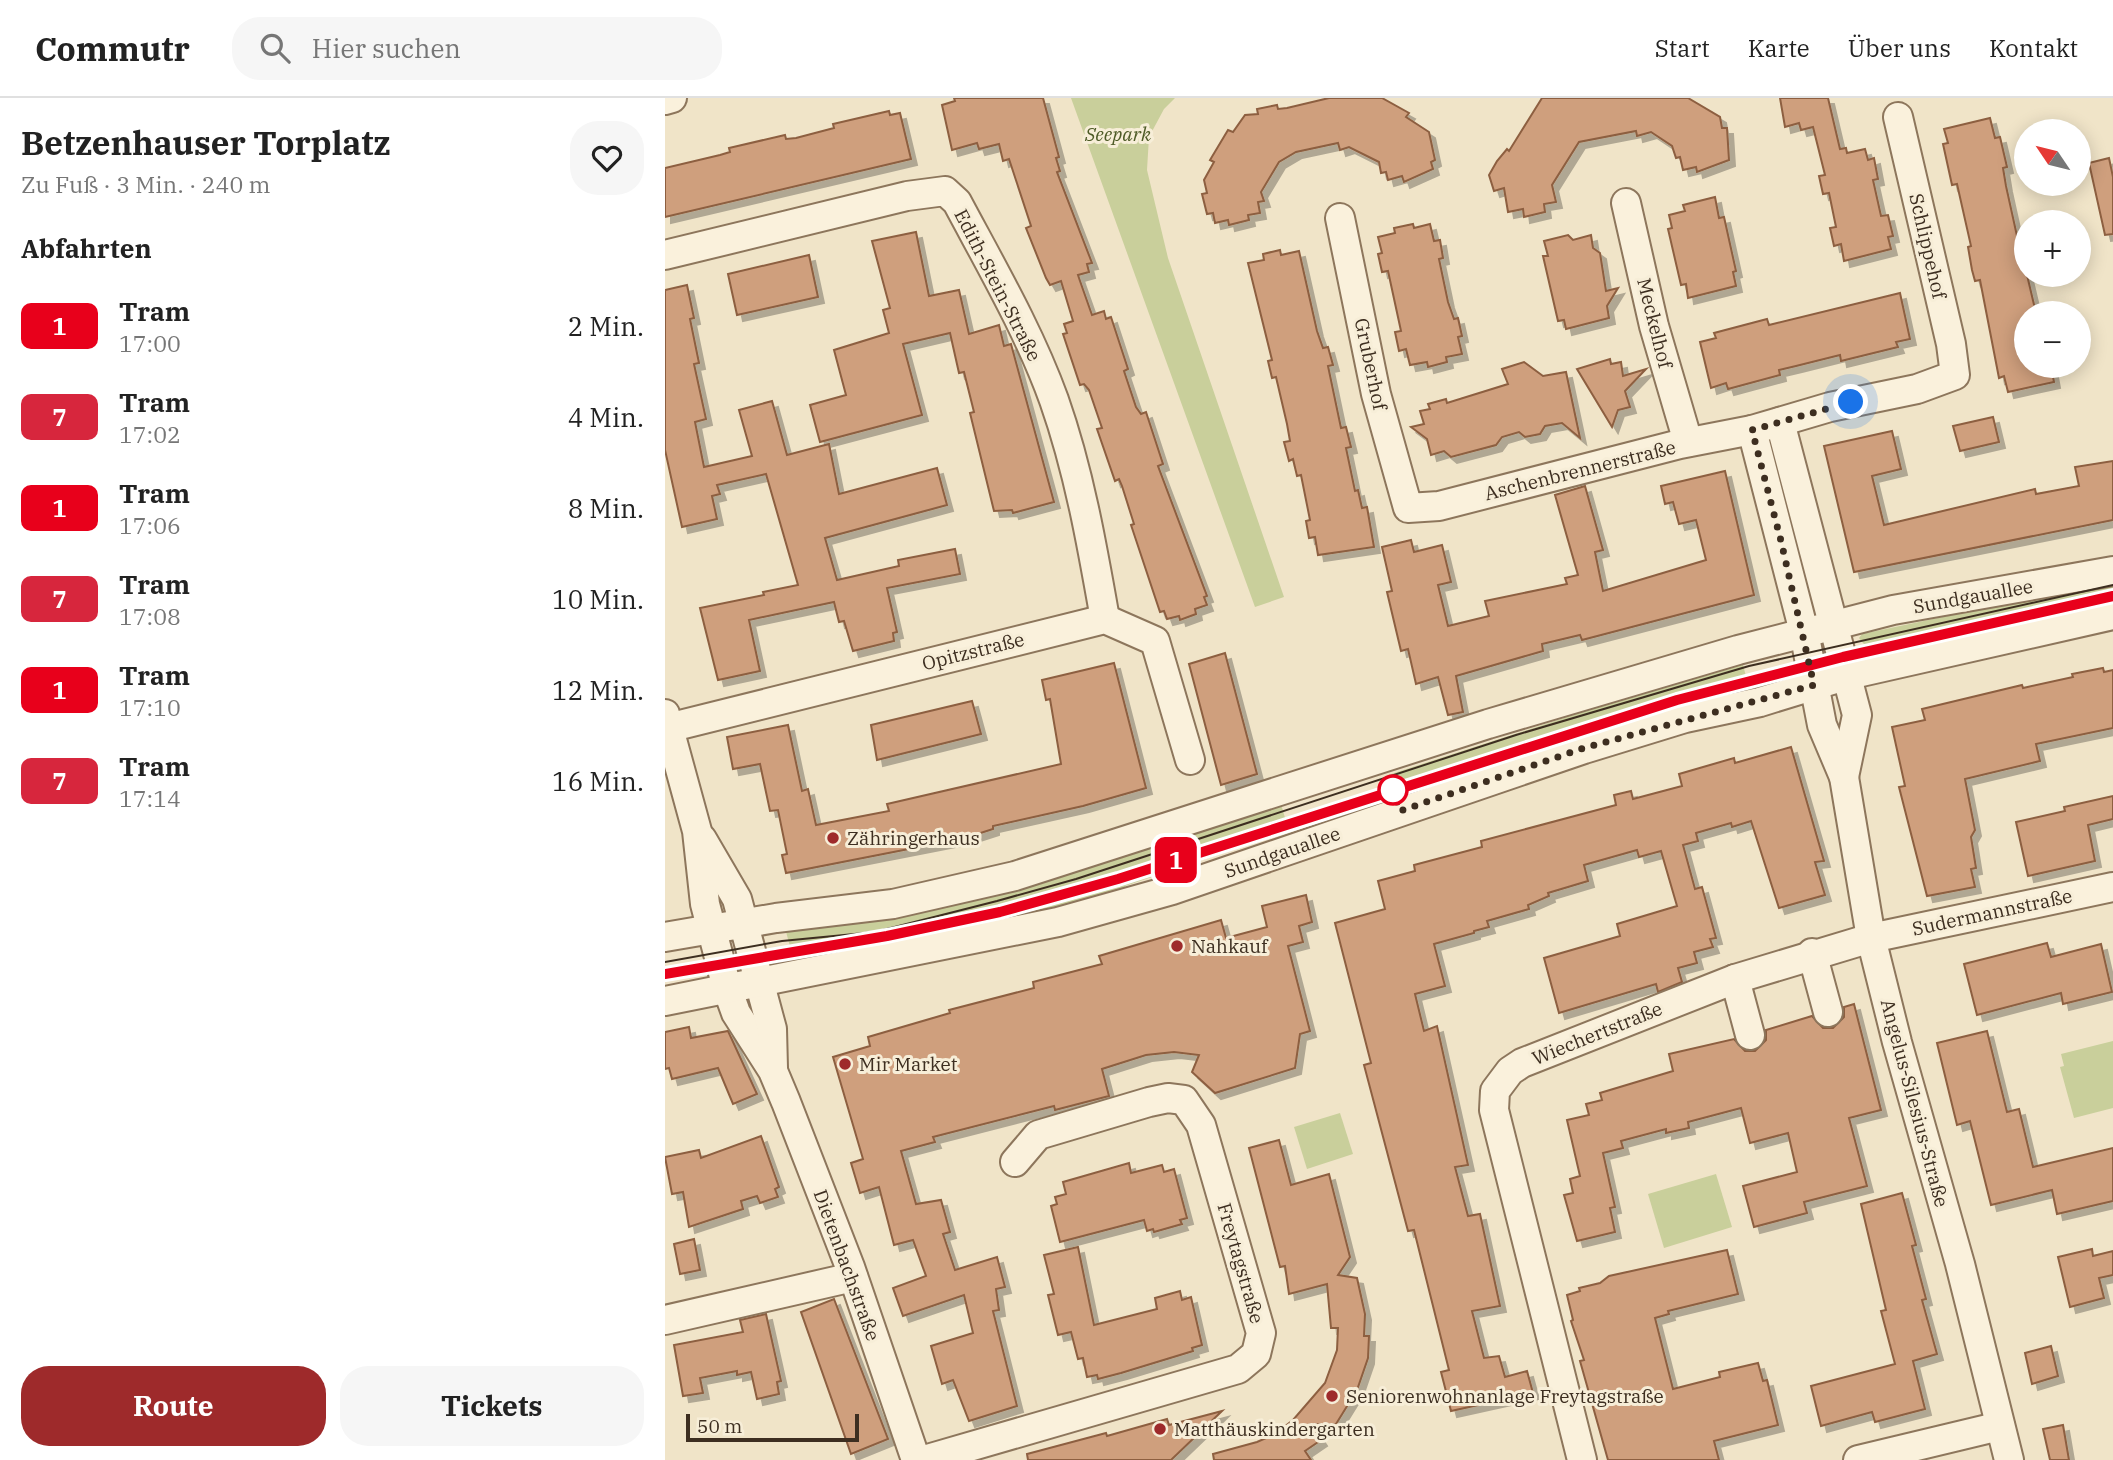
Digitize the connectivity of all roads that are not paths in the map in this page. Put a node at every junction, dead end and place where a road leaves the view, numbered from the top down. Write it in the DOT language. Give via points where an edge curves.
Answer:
graph roads {
  1 [pos="672,98"];
  2 [pos="665,100"];
  3 [pos="1898,117"];
  4 [pos="1626,203"];
  5 [pos="1340,218"];
  6 [pos="665,255"];
  7 [pos="1955,375"];
  8 [pos="1780,422"];
  9 [pos="1752,430"];
  10 [pos="1688,442"];
  11 [pos="1408,508"];
  12 [pos="2113,571"];
  13 [pos="2113,615"];
  14 [pos="1105,619"];
  15 [pos="1834,625"];
  16 [pos="1804,632"];
  17 [pos="1848,675"];
  18 [pos="1814,685"];
  19 [pos="666,721"];
  20 [pos="1190,760"];
  21 [pos="1844,777"];
  22 [pos="697,831"];
  23 [pos="2113,887"];
  24 [pos="747,936"];
  25 [pos="665,937"];
  26 [pos="1871,937"];
  27 [pos="715,940"];
  28 [pos="1807,955"];
  29 [pos="1740,977"];
  30 [pos="758,981"];
  31 [pos="727,988"];
  32 [pos="665,1001"];
  33 [pos="1821,1012"];
  34 [pos="1755,1032"];
  35 [pos="773,1071"];
  36 [pos="1015,1162"];
  37 [pos="853,1276"];
  38 [pos="665,1320"];
  39 [pos="2000,1426"];
  40 [pos="916,1460"];
  41 [pos="924,1460"];
  42 [pos="1582,1460"];
  43 [pos="1858,1460"];
  44 [pos="2009,1460"];
  1 -- 2 [label="street"];
  3 -- 7 [label="street, Schlippehof"];
  4 -- 10 [label="street, Meckelhof" via="1656,333"];
  5 -- 11 [label="street, Gruberhof" via="1376,394"];
  6 -- 14 [label="street, Edith-Stein-Straße" via="945,191 957,202 1010,302 1054,399 1084,506"];
  7 -- 8 [label="street, Aschenbrennerstraße" via="1917,389"];
  8 -- 9 [label="street, Aschenbrennerstraße"];
  8 -- 15 [label="street"];
  9 -- 10 [label="street, Aschenbrennerstraße"];
  9 -- 16 [label="street"];
  10 -- 11 [label="street, Aschenbrennerstraße" via="1439,506"];
  12 -- 15 [label="street, Sundgauallee" via="1893,610"];
  13 -- 17 [label="street, Sundgauallee"];
  14 -- 19 [label="street, Opitzstraße"];
  14 -- 20 [label="street" via="1155,641"];
  15 -- 16 [label="street, Sundgauallee"];
  15 -- 17 [label="street"];
  16 -- 18 [label="street"];
  16 -- 24 [label="street, Sundgauallee" via="1488,724 1015,876"];
  17 -- 18 [label="street, Sundgauallee"];
  17 -- 21 [label="street, Angelus-Silesius-Straße" via="1857,715"];
  18 -- 21 [label="street, Angelus-Silesius-Straße" via="1822,725"];
  18 -- 30 [label="street, Sundgauallee" via="1584,748 1172,890 1058,922"];
  19 -- 22 [label="street"];
  21 -- 26 [label="street, Angelus-Silesius-Straße"];
  22 -- 24 [label="street, Dietenbachstraße" via="737,899"];
  22 -- 27 [label="street, Dietenbachstraße" via="705,904"];
  23 -- 26 [label="street, Sudermannstraße"];
  24 -- 27 [label="street, Sundgauallee"];
  24 -- 30 [label="street, Dietenbachstraße"];
  25 -- 27 [label="street, Sundgauallee"];
  26 -- 28 [label="street, Wiechertstraße"];
  26 -- 39 [label="street, Angelus-Silesius-Straße"];
  27 -- 31 [label="street, Dietenbachstraße"];
  28 -- 29 [label="street, Wiechertstraße"];
  28 -- 33 [label="street"];
  29 -- 34 [label="street"];
  29 -- 42 [label="street, Wiechertstraße" via="1521,1063 1495,1091 1494,1110"];
  30 -- 31 [label="street, Sundgauallee"];
  30 -- 35 [label="street, Dietenbachstraße" via="772,1030"];
  31 -- 32 [label="street, Sundgauallee"];
  31 -- 35 [label="street, Dietenbachstraße" via="736,1013"];
  35 -- 37 [label="street, Dietenbachstraße"];
  36 -- 41 [label="street, Freytagstraße" via="1038,1136 1149,1102 1184,1100 1201,1125 1261,1333 1256,1353 1238,1369"];
  37 -- 38 [label="street"];
  37 -- 40 [label="street, Dietenbachstraße"];
  39 -- 43 [label="street"];
  39 -- 44 [label="street, Angelus-Silesius-Straße"];
}
